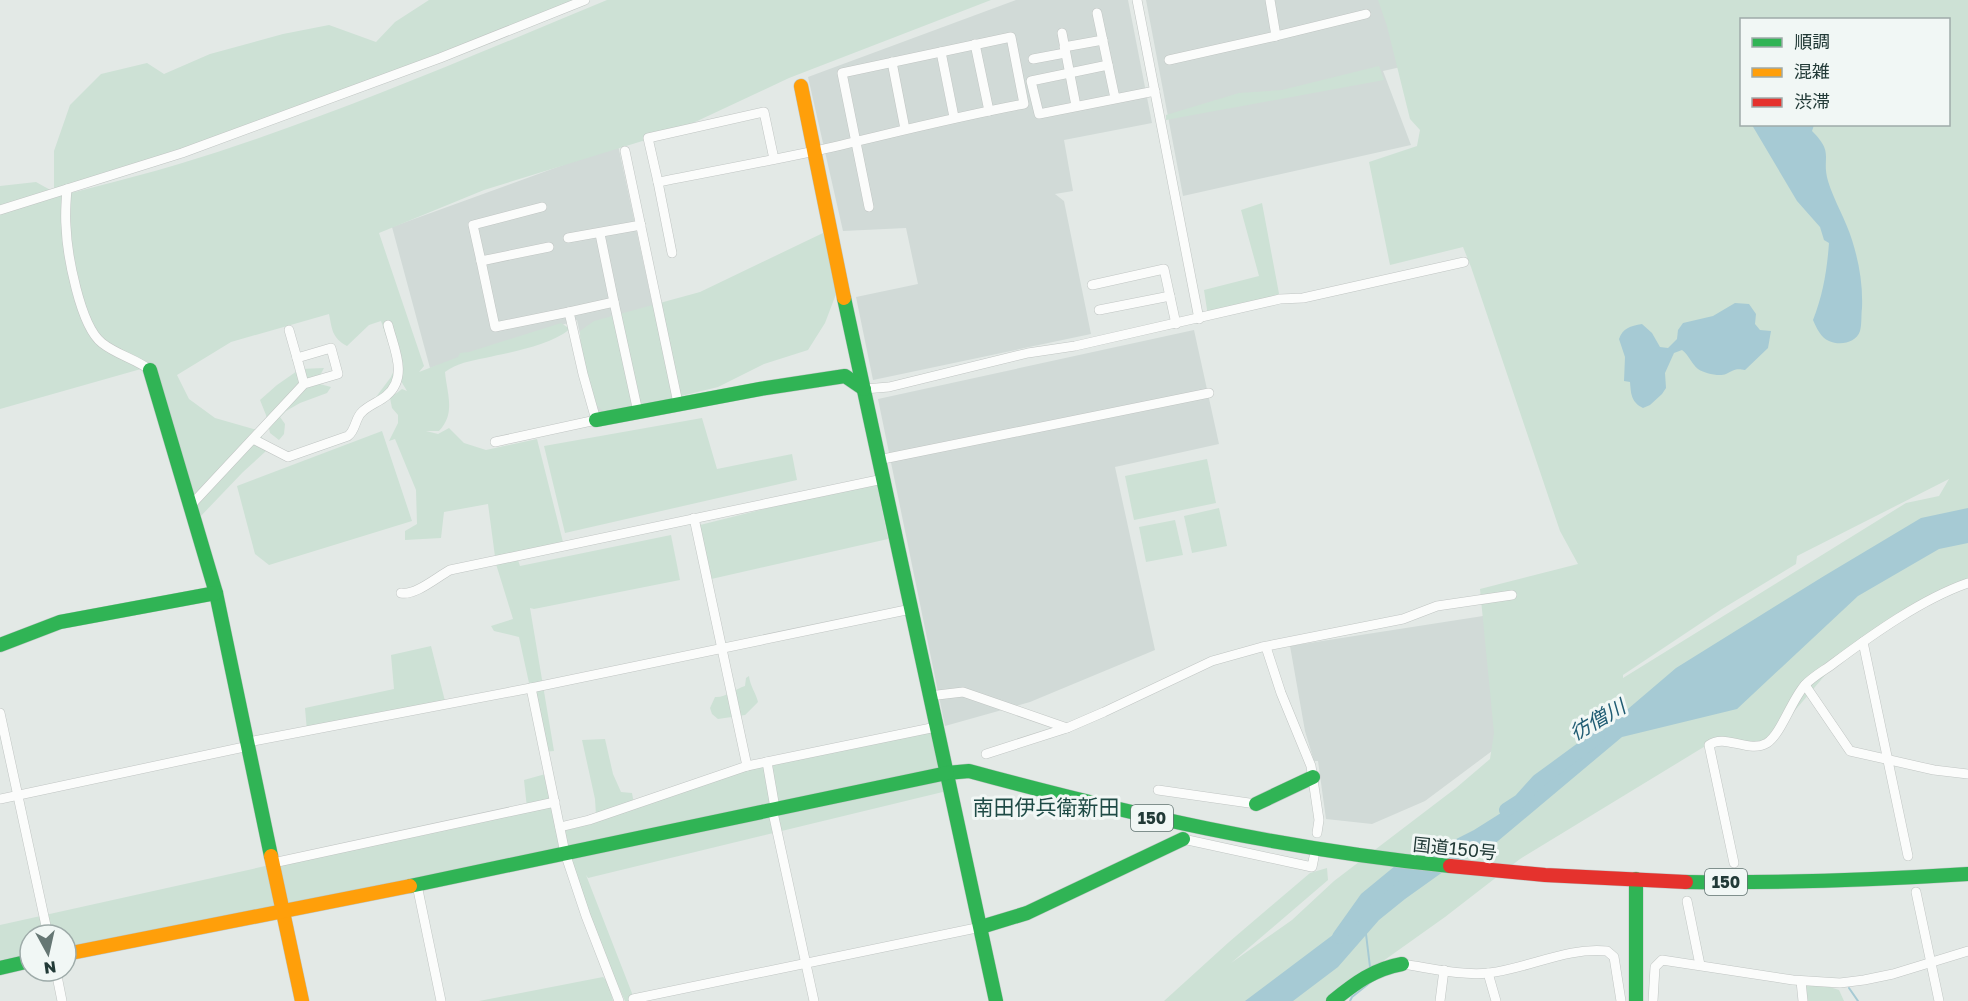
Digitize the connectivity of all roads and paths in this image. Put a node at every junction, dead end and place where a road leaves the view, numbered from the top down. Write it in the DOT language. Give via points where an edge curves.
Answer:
graph roads {
  1 [pos="585,0"];
  2 [pos="1137,0"];
  3 [pos="1270,0"];
  4 [pos="1097,13"];
  5 [pos="1366,14"];
  6 [pos="1062,33"];
  7 [pos="1276,36"];
  8 [pos="1102,40"];
  9 [pos="975,44"];
  10 [pos="1065,50"];
  11 [pos="941,51"];
  12 [pos="1033,59"];
  13 [pos="1169,60"];
  14 [pos="892,62"];
  15 [pos="1108,65"];
  16 [pos="1070,73"];
  17 [pos="801,86"];
  18 [pos="1155,91"];
  19 [pos="1115,98"];
  20 [pos="1076,106"];
  21 [pos="989,111"];
  22 [pos="954,117"];
  23 [pos="905,129"];
  24 [pos="854,141"];
  25 [pos="625,151"];
  26 [pos="815,151"];
  27 [pos="774,159"];
  28 [pos="658,182"];
  29 [pos="67,189"];
  30 [pos="542,207"];
  31 [pos="869,207"];
  32 [pos="0,210"];
  33 [pos="641,225"];
  34 [pos="600,234"];
  35 [pos="568,238"];
  36 [pos="549,248"];
  37 [pos="672,253"];
  38 [pos="481,261"];
  39 [pos="1464,262"];
  40 [pos="1092,285"];
  41 [pos="1170,296"];
  42 [pos="615,302"];
  43 [pos="1099,310"];
  44 [pos="569,312"];
  45 [pos="1199,319"];
  46 [pos="1176,324"];
  47 [pos="388,325"];
  48 [pos="289,330"];
  49 [pos="297,358"];
  50 [pos="150,370"];
  51 [pos="304,384"];
  52 [pos="864,389"];
  53 [pos="1209,393"];
  54 [pos="678,403"];
  55 [pos="638,412"];
  56 [pos="596,420"];
  57 [pos="253,439"];
  58 [pos="495,442"];
  59 [pos="878,460"];
  60 [pos="883,479"];
  61 [pos="191,505"];
  62 [pos="694,518"];
  63 [pos="1968,583"];
  64 [pos="216,593"];
  65 [pos="401,593"];
  66 [pos="1512,595"];
  67 [pos="911,609"];
  68 [pos="1863,642"];
  69 [pos="0,645"];
  70 [pos="1266,646"];
  71 [pos="722,648"];
  72 [pos="1804,685"];
  73 [pos="531,688"];
  74 [pos="930,696"];
  75 [pos="0,713"];
  76 [pos="936,727"];
  77 [pos="1067,728"];
  78 [pos="248,744"];
  79 [pos="986,754"];
  80 [pos="1887,758"];
  81 [pos="767,762"];
  82 [pos="747,766"];
  83 [pos="947,773"];
  84 [pos="1968,774"];
  85 [pos="1313,777"];
  86 [pos="1158,790"];
  87 [pos="18,795"];
  88 [pos="0,799"];
  89 [pos="555,802"];
  90 [pos="1256,804"];
  91 [pos="774,808"];
  92 [pos="560,827"];
  93 [pos="1317,833"];
  94 [pos="1183,839"];
  95 [pos="565,853"];
  96 [pos="1908,856"];
  97 [pos="1314,857"];
  98 [pos="273,863"];
  99 [pos="1734,864"];
  100 [pos="1968,874"];
  101 [pos="1636,879"];
  102 [pos="417,885"];
  103 [pos="1916,892"];
  104 [pos="1687,901"];
  105 [pos="283,912"];
  106 [pos="45,923"];
  107 [pos="981,927"];
  108 [pos="78,951"];
  109 [pos="1968,951"];
  110 [pos="805,963"];
  111 [pos="1931,963"];
  112 [pos="18,964"];
  113 [pos="1402,964"];
  114 [pos="1701,965"];
  115 [pos="0,968"];
  116 [pos="1444,970"];
  117 [pos="1488,973"];
  118 [pos="1801,981"];
  119 [pos="58,983"];
  120 [pos="633,999"];
  121 [pos="62,1001"];
  122 [pos="302,1001"];
  123 [pos="441,1001"];
  124 [pos="619,1001"];
  125 [pos="814,1001"];
  126 [pos="996,1001"];
  127 [pos="1333,1001"];
  128 [pos="1440,1001"];
  129 [pos="1496,1001"];
  130 [pos="1621,1001"];
  131 [pos="1636,1001"];
  132 [pos="1653,1001"];
  133 [pos="1803,1001"];
  134 [pos="1939,1001"];
  1 -- 29 [label="street" via="309,107"];
  2 -- 18 [label="street"];
  3 -- 7 [label="street"];
  4 -- 8 [label="street"];
  5 -- 7 [label="street"];
  6 -- 10 [label="street"];
  7 -- 13 [label="street"];
  8 -- 10 [label="street"];
  8 -- 15 [label="street"];
  9 -- 11 [label="street"];
  9 -- 21 [label="street"];
  9 -- 21 [label="street" via="1011,37 1024,104"];
  10 -- 12 [label="street"];
  10 -- 16 [label="street"];
  11 -- 14 [label="street"];
  11 -- 22 [label="street"];
  14 -- 23 [label="street"];
  14 -- 24 [label="street" via="842,73"];
  15 -- 16 [label="street"];
  15 -- 19 [label="street"];
  16 -- 20 [label="street"];
  16 -- 20 [label="street" via="1031,81 1039,114"];
  17 -- 26 [label="main road"];
  18 -- 19 [label="street"];
  18 -- 45 [label="street"];
  19 -- 20 [label="street"];
  21 -- 22 [label="street"];
  22 -- 23 [label="street"];
  23 -- 24 [label="street"];
  24 -- 26 [label="street"];
  24 -- 31 [label="street"];
  25 -- 33 [label="street"];
  26 -- 27 [label="street"];
  26 -- 52 [label="main road"];
  27 -- 28 [label="street"];
  27 -- 28 [label="street" via="764,112 648,138"];
  28 -- 37 [label="street"];
  29 -- 32 [label="street"];
  29 -- 50 [label="street" via="66,228 77,296 92,334"];
  30 -- 38 [label="street" via="473,225"];
  33 -- 34 [label="street"];
  33 -- 54 [label="street"];
  34 -- 35 [label="street"];
  34 -- 42 [label="street"];
  36 -- 38 [label="street"];
  38 -- 44 [label="street" via="495,327"];
  39 -- 45 [label="street"];
  40 -- 41 [label="street" via="1164,269"];
  41 -- 43 [label="street"];
  41 -- 46 [label="street"];
  42 -- 44 [label="street"];
  42 -- 55 [label="street"];
  44 -- 56 [label="street"];
  45 -- 46 [label="street"];
  46 -- 52 [label="street" via="1028,353 889,387"];
  47 -- 57 [label="street" via="399,371 397,385 360,413 353,433 288,457"];
  48 -- 49 [label="street"];
  49 -- 51 [label="street"];
  49 -- 51 [label="street" via="331,348 339,375"];
  50 -- 61 [label="main road"];
  51 -- 57 [label="street"];
  52 -- 54 [label="main road" via="845,376"];
  52 -- 59 [label="main road"];
  53 -- 59 [label="street"];
  54 -- 55 [label="main road"];
  55 -- 56 [label="main road"];
  56 -- 58 [label="street"];
  57 -- 61 [label="street"];
  59 -- 60 [label="main road"];
  60 -- 62 [label="street"];
  60 -- 67 [label="main road"];
  61 -- 64 [label="main road"];
  62 -- 65 [label="street" via="450,570 408,595"];
  62 -- 71 [label="street"];
  63 -- 68 [label="street" via="1933,598"];
  64 -- 69 [label="main road" via="60,622"];
  64 -- 78 [label="main road"];
  66 -- 70 [label="street" via="1437,606 1403,619"];
  67 -- 71 [label="street"];
  67 -- 74 [label="main road"];
  68 -- 72 [label="street"];
  68 -- 80 [label="street"];
  70 -- 77 [label="street" via="1212,660"];
  70 -- 85 [label="street"];
  71 -- 73 [label="street"];
  71 -- 82 [label="street"];
  72 -- 80 [label="street" via="1850,751"];
  72 -- 99 [label="street" via="1767,743 1755,747 1721,741 1709,745"];
  73 -- 78 [label="street"];
  73 -- 89 [label="street"];
  74 -- 76 [label="main road"];
  74 -- 77 [label="street" via="963,692"];
  75 -- 87 [label="street"];
  76 -- 81 [label="street"];
  76 -- 83 [label="main road"];
  77 -- 79 [label="street"];
  78 -- 87 [label="street"];
  78 -- 98 [label="main road"];
  80 -- 84 [label="street"];
  80 -- 96 [label="street"];
  81 -- 82 [label="street"];
  81 -- 91 [label="street"];
  82 -- 92 [label="street"];
  83 -- 91 [label="main road, 国道150号"];
  83 -- 101 [label="main road, 国道150号 / 150" via="969,771 1125,812 1255,838 1483,870"];
  83 -- 107 [label="main road"];
  85 -- 90 [label="main road"];
  85 -- 93 [label="street"];
  86 -- 90 [label="street"];
  87 -- 88 [label="street"];
  87 -- 106 [label="street"];
  89 -- 92 [label="street"];
  89 -- 98 [label="street"];
  91 -- 95 [label="main road, 国道150号"];
  91 -- 110 [label="street"];
  92 -- 95 [label="street"];
  94 -- 97 [label="street" via="1312,867"];
  94 -- 107 [label="main road" via="1027,913"];
  95 -- 102 [label="main road, 国道150号"];
  95 -- 124 [label="street"];
  98 -- 105 [label="main road"];
  100 -- 101 [label="main road, 国道150号 / 150" via="1821,883"];
  101 -- 131 [label="main road"];
  102 -- 105 [label="main road, 国道150号"];
  102 -- 123 [label="street"];
  103 -- 111 [label="street"];
  104 -- 114 [label="street"];
  105 -- 108 [label="main road, 国道150号"];
  105 -- 122 [label="main road"];
  107 -- 110 [label="street"];
  107 -- 126 [label="main road"];
  109 -- 111 [label="street"];
  110 -- 120 [label="street"];
  110 -- 125 [label="street"];
  111 -- 118 [label="street" via="1864,980"];
  111 -- 134 [label="street"];
  112 -- 115 [label="main road"];
  113 -- 116 [label="street"];
  113 -- 127 [label="main road" via="1372,971"];
  114 -- 118 [label="street"];
  114 -- 132 [label="street" via="1662,960 1655,967"];
  116 -- 117 [label="street"];
  116 -- 128 [label="street"];
  117 -- 129 [label="street"];
  117 -- 130 [label="street" via="1576,951 1607,951 1614,957"];
  118 -- 133 [label="street"];
  119 -- 121 [label="street"];
}
